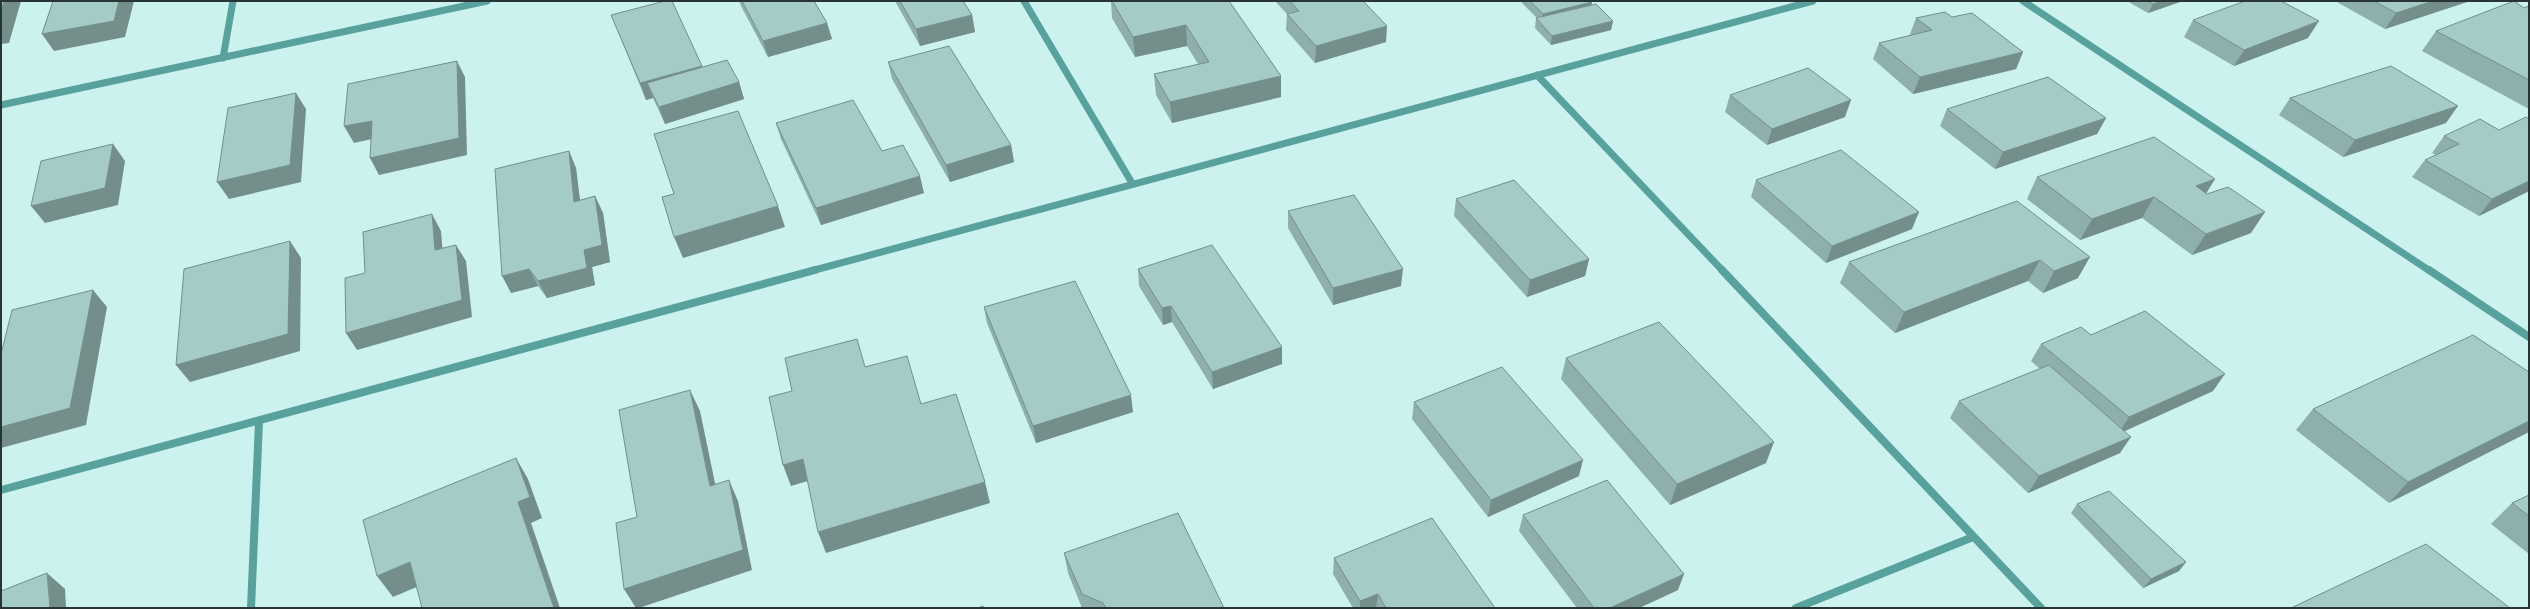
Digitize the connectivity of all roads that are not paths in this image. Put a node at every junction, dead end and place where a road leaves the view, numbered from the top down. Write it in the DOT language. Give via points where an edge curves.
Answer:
graph roads {
  1 [pos="233,1"];
  2 [pos="487,1"];
  3 [pos="1024,1"];
  4 [pos="1813,1"];
  5 [pos="2023,1"];
  6 [pos="223,58"];
  7 [pos="1537,75"];
  8 [pos="1,105"];
  9 [pos="1132,183"];
  10 [pos="2529,337"];
  11 [pos="259,422"];
  12 [pos="1,490"];
  13 [pos="1973,537"];
  14 [pos="251,608"];
  15 [pos="1796,608"];
  16 [pos="2041,608"];
  1 -- 6 [label="street"];
  2 -- 6 [label="street"];
  3 -- 9 [label="street"];
  4 -- 7 [label="street"];
  5 -- 10 [label="street"];
  6 -- 8 [label="street"];
  7 -- 9 [label="street"];
  7 -- 13 [label="street"];
  9 -- 11 [label="street"];
  11 -- 12 [label="street"];
  11 -- 14 [label="street"];
  13 -- 15 [label="street"];
  13 -- 16 [label="street"];
}
